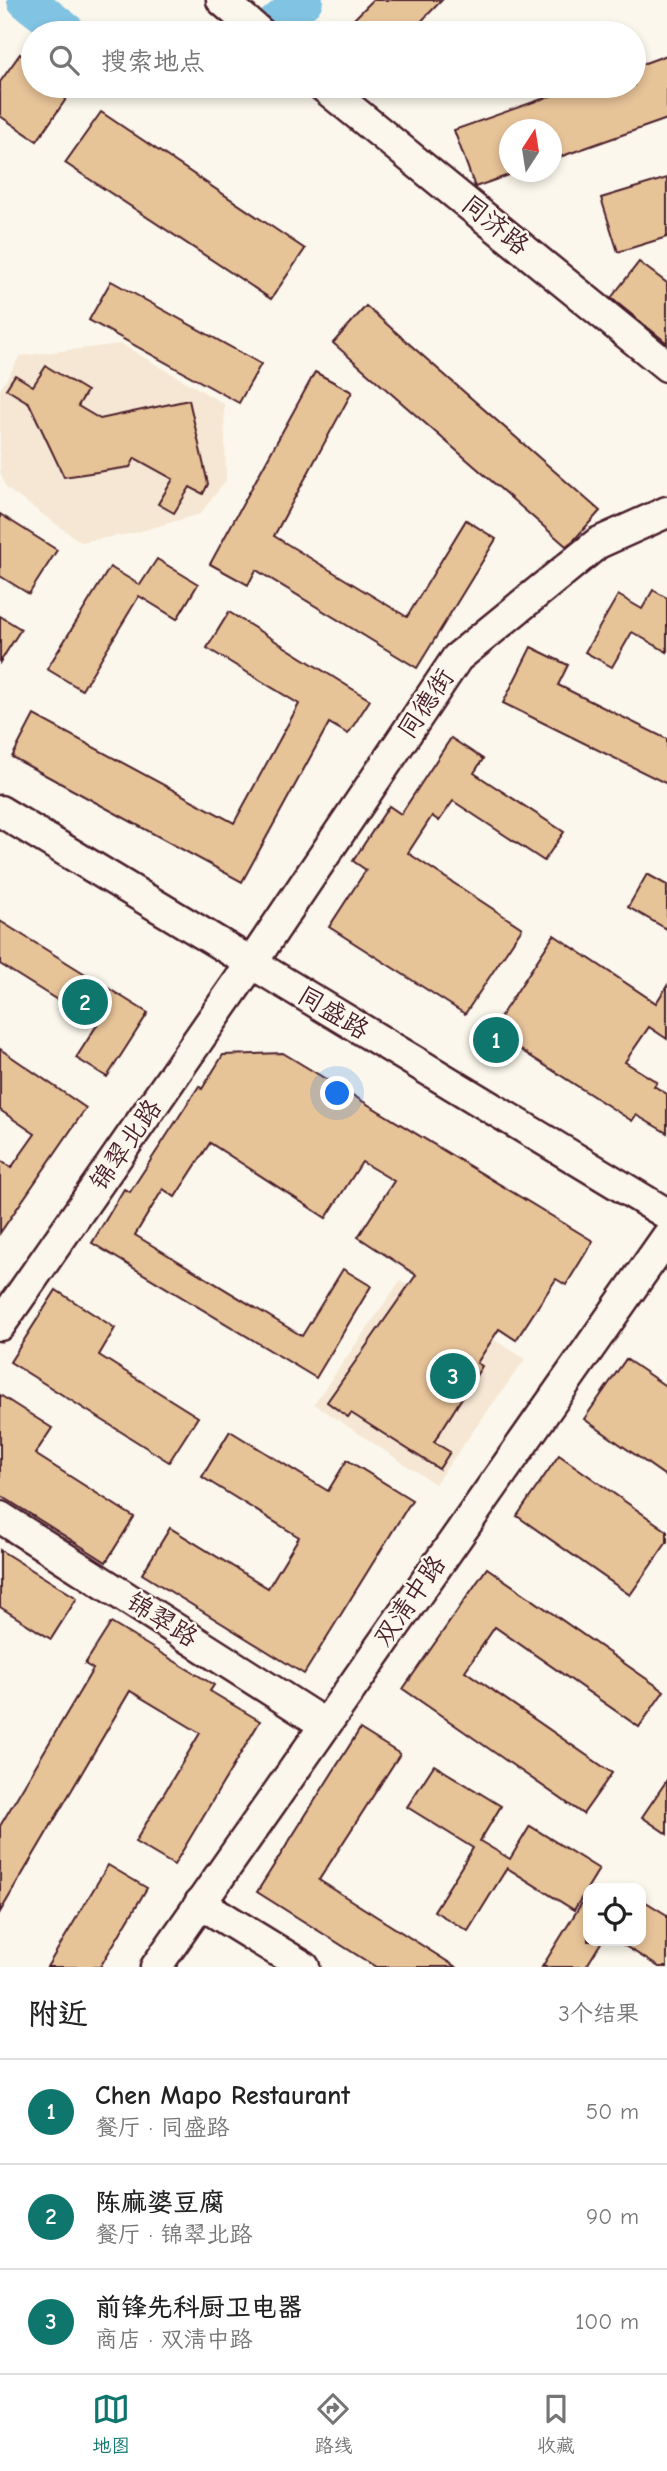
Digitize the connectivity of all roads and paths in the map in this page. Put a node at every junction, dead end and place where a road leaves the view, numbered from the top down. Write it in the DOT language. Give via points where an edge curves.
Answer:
graph roads {
  1 [pos="338,98"];
  2 [pos="667,366"];
  3 [pos="667,512"];
  4 [pos="0,811"];
  5 [pos="251,964"];
  6 [pos="667,1214"];
  7 [pos="667,1237"];
  8 [pos="0,1325"];
  9 [pos="0,1517"];
  10 [pos="324,1724"];
  11 [pos="200,1903"];
  12 [pos="156,1967"];
  13 [pos="304,1967"];
  1 -- 2 [label="street, 同济路"];
  3 -- 5 [label="street, 同德街" via="598,543 457,659"];
  4 -- 5 [label="street, 同盛路"];
  5 -- 6 [label="street, 同盛路"];
  5 -- 8 [label="street, 锦翠北路"];
  7 -- 10 [label="street, 双清中路"];
  9 -- 10 [label="street, 锦翠路"];
  10 -- 11 [label="street, 双清中路"];
  11 -- 12 [label="street, 双清中路"];
  11 -- 13 [label="street"];
}
